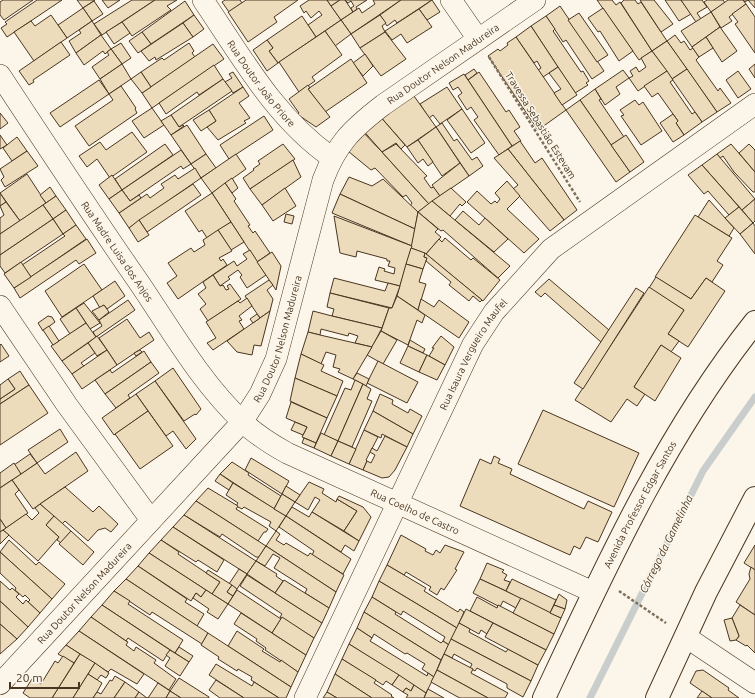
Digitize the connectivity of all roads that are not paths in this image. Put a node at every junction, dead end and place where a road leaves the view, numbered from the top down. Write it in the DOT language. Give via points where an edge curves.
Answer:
graph roads {
  1 [pos="203,0"];
  2 [pos="451,0"];
  3 [pos="535,0"];
  4 [pos="478,40"];
  5 [pos="0,75"];
  6 [pos="755,104"];
  7 [pos="332,158"];
  8 [pos="0,306"];
  9 [pos="755,322"];
  10 [pos="242,422"];
  11 [pos="755,498"];
  12 [pos="397,504"];
  13 [pos="151,520"];
  14 [pos="594,592"];
  15 [pos="686,637"];
  16 [pos="755,683"];
  17 [pos="0,684"];
  18 [pos="305,698"];
  19 [pos="544,698"];
  20 [pos="657,698"];
  1 -- 7 [label="street, Rua Doutor João Priore" via="280,111 302,134"];
  2 -- 4 [label="street"];
  3 -- 4 [label="street, Rua Doutor Nelson Madureira"];
  4 -- 7 [label="street, Rua Doutor Nelson Madureira" via="359,124"];
  5 -- 10 [label="street, Rua Madre Luisa dos Anjos" via="202,374"];
  6 -- 12 [label="street, Rua Isaura Vergueiro Maufel" via="551,249 494,312 473,344"];
  7 -- 10 [label="street, Rua Doutor Nelson Madureira" via="323,180 276,359 260,394"];
  8 -- 13 [label="street" via="67,405"];
  9 -- 14 [label="main road, Avenida Professor Edgar Santos" via="704,392 661,462"];
  10 -- 12 [label="street, Rua Coelho de Castro" via="260,437 287,453"];
  10 -- 13 [label="street, Rua Doutor Nelson Madureira"];
  11 -- 15 [label="main road" via="706,592"];
  12 -- 14 [label="street, Rua Coelho de Castro"];
  12 -- 18 [label="street, Rua Isaura Vergueiro Maufel"];
  13 -- 17 [label="street, Rua Doutor Nelson Madureira"];
  14 -- 19 [label="main road, Avenida Professor Edgar Santos"];
  15 -- 16 [label="street"];
  15 -- 20 [label="main road"];
}
